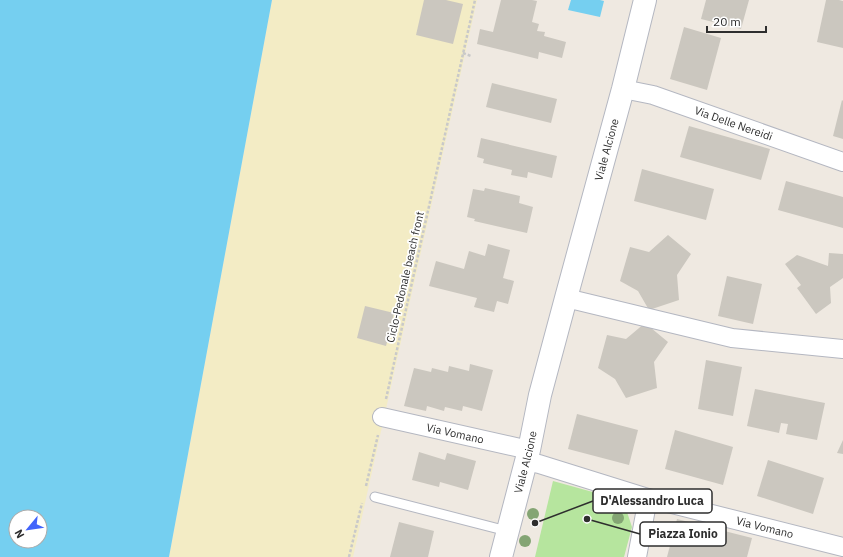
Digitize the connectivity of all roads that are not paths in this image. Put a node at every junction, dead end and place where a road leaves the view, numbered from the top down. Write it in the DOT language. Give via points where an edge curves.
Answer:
graph roads {
  1 [pos="645,0"];
  2 [pos="623,89"];
  3 [pos="843,162"];
  4 [pos="566,298"];
  5 [pos="843,349"];
  6 [pos="382,417"];
  7 [pos="527,456"];
  8 [pos="375,497"];
  9 [pos="648,498"];
  10 [pos="507,531"];
  11 [pos="843,547"];
  12 [pos="501,557"];
  13 [pos="637,557"];
  1 -- 2 [label="street, Viale Alcione"];
  2 -- 3 [label="street, Via Delle Nereidi" via="652,95"];
  2 -- 4 [label="street, Viale Alcione"];
  4 -- 5 [label="street" via="732,338"];
  4 -- 7 [label="street, Viale Alcione"];
  6 -- 7 [label="street, Via Vomano"];
  7 -- 9 [label="street, Via Vomano" via="539,464"];
  7 -- 10 [label="street, Viale Alcione"];
  8 -- 10 [label="lane"];
  9 -- 11 [label="street, Via Vomano"];
  9 -- 13 [label="street"];
  10 -- 12 [label="street, Viale Alcione"];
}
